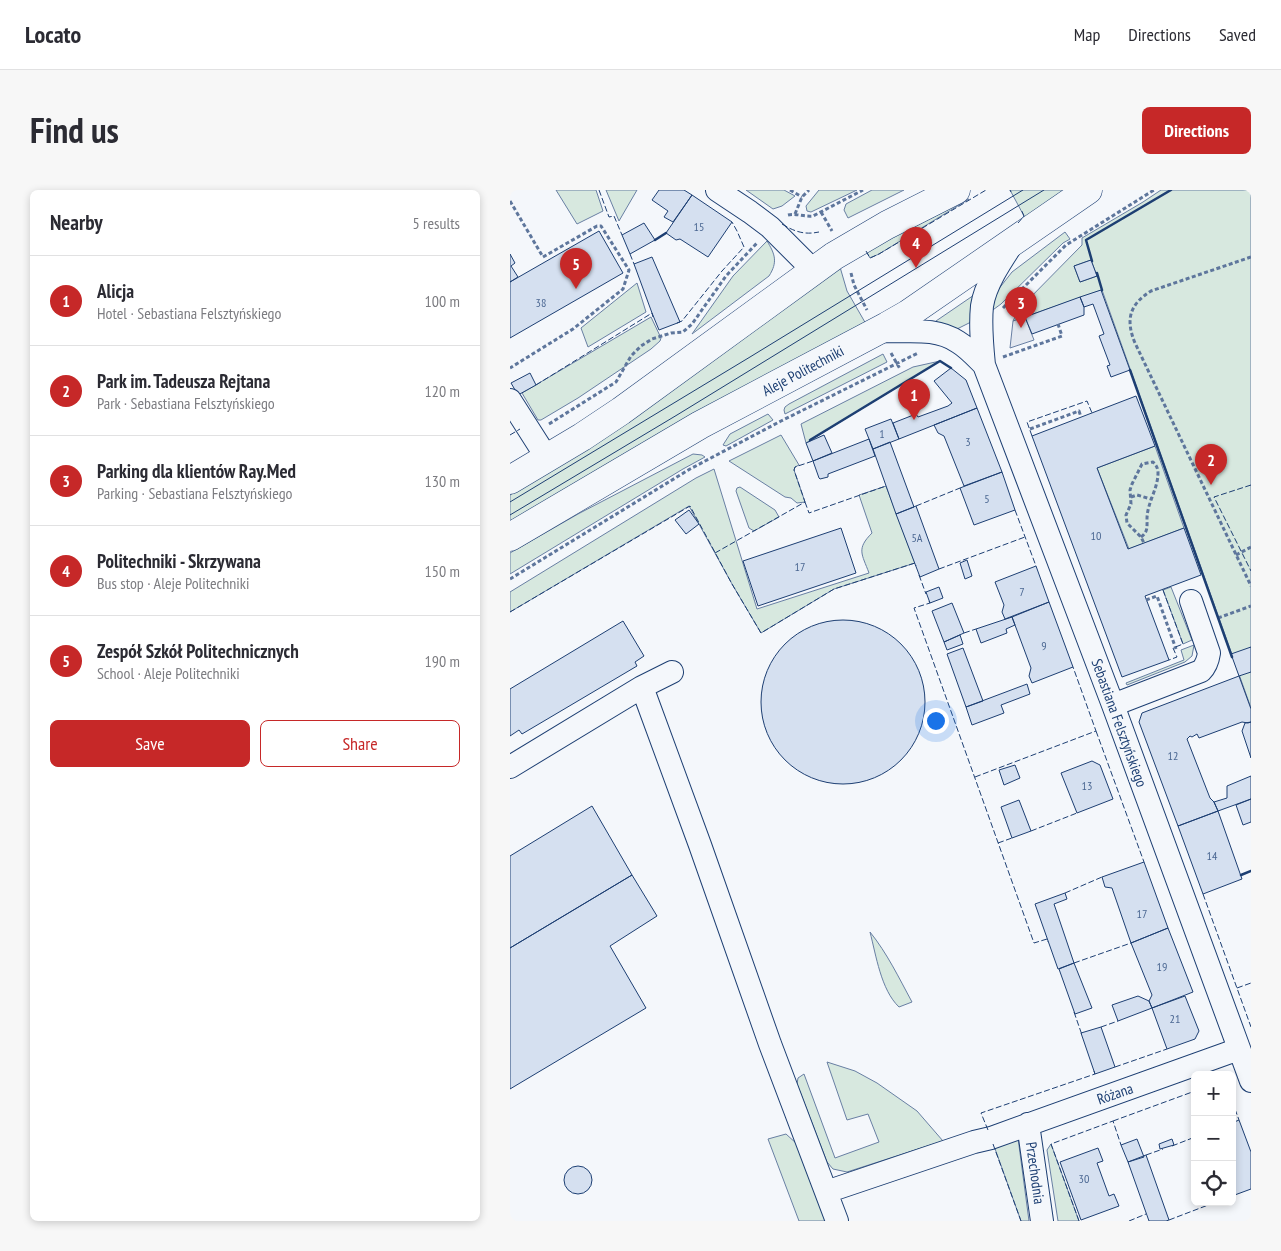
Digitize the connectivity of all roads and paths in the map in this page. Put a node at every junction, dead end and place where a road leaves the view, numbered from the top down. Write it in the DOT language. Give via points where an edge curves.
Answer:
graph roads {
  1 [pos="717,190"];
  2 [pos="790,190"];
  3 [pos="808,190"];
  4 [pos="956,190"];
  5 [pos="1088,190"];
  6 [pos="1154,190"];
  7 [pos="802,197"];
  8 [pos="510,201"];
  9 [pos="821,212"];
  10 [pos="795,214"];
  11 [pos="1014,242"];
  12 [pos="843,251"];
  13 [pos="1251,257"];
  14 [pos="814,271"];
  15 [pos="981,321"];
  16 [pos="1058,324"];
  17 [pos="879,331"];
  18 [pos="684,332"];
  19 [pos="949,337"];
  20 [pos="993,361"];
  21 [pos="897,363"];
  22 [pos="510,368"];
  23 [pos="900,369"];
  24 [pos="510,400"];
  25 [pos="1081,417"];
  26 [pos="1023,431"];
  27 [pos="532,434"];
  28 [pos="547,458"];
  29 [pos="510,480"];
  30 [pos="1131,497"];
  31 [pos="1151,499"];
  32 [pos="510,537"];
  33 [pos="1141,537"];
  34 [pos="1144,543"];
  35 [pos="1251,547"];
  36 [pos="1236,555"];
  37 [pos="510,579"];
  38 [pos="1251,586"];
  39 [pos="1146,600"];
  40 [pos="1191,601"];
  41 [pos="1176,649"];
  42 [pos="672,672"];
  43 [pos="642,687"];
  44 [pos="1113,705"];
  45 [pos="510,767"];
  46 [pos="1239,1049"];
  47 [pos="1251,1082"];
  48 [pos="1028,1124"];
  49 [pos="826,1192"];
  50 [pos="837,1221"];
  51 [pos="1042,1221"];
  1 -- 14 [label="street" via="770,228"];
  2 -- 7 [label="path"];
  3 -- 7 [label="path"];
  4 -- 12 [label="main road"];
  5 -- 11 [label="main road, Aleje Politechniki"];
  6 -- 15 [label="path" via="1066,245 1004,307"];
  7 -- 10 [label="path"];
  8 -- 22 [label="path" via="543,257 601,226 629,270 623,289 573,329"];
  9 -- 12 [label="path"];
  11 -- 15 [label="street, Sebastiana Felsztyńskiego" via="987,290"];
  11 -- 17 [label="main road, Aleje Politechniki"];
  12 -- 14 [label="main road"];
  12 -- 17 [label="path" via="854,285"];
  13 -- 36 [label="path" via="1151,291 1135,304 1130,322 1135,343"];
  14 -- 28 [label="main road" via="621,411"];
  15 -- 20 [label="street, Sebastiana Felsztyńskiego" via="981,331"];
  16 -- 20 [label="path" via="1062,336"];
  17 -- 19 [label="street, Sebastiana Felsztyńskiego" via="931,332"];
  17 -- 21 [label="path"];
  17 -- 32 [label="main road, Aleje Politechniki" via="700,425"];
  18 -- 27 [label="path" via="652,339 640,346 616,382"];
  19 -- 20 [label="street, Sebastiana Felsztyńskiego"];
  19 -- 21 [label="path"];
  20 -- 44 [label="street, Sebastiana Felsztyńskiego"];
  21 -- 23 [label="path"];
  21 -- 37 [label="path" via="690,469"];
  24 -- 27 [label="street"];
  25 -- 26 [label="path" via="1079,411"];
  27 -- 28 [label="street"];
  28 -- 29 [label="main road"];
  30 -- 31 [label="path" via="1137,495"];
  30 -- 31 [label="path" via="1130,490 1142,464 1153,462 1158,474"];
  30 -- 33 [label="path" via="1126,519"];
  31 -- 33 [label="path" via="1146,533"];
  33 -- 34 [label="path"];
  35 -- 36 [label="path"];
  36 -- 38 [label="path"];
  39 -- 41 [label="path" via="1157,596"];
  40 -- 44 [label="street" via="1209,653 1204,668"];
  42 -- 43 [label="street"];
  43 -- 45 [label="street"];
  43 -- 49 [label="street"];
  44 -- 46 [label="street, Sebastiana Felsztyńskiego"];
  46 -- 47 [label="street, Sebastiana Felsztyńskiego"];
  46 -- 48 [label="street, Różana"];
  48 -- 49 [label="street, Różana"];
  48 -- 51 [label="street, Przechodnia"];
  49 -- 50 [label="street"];
}
